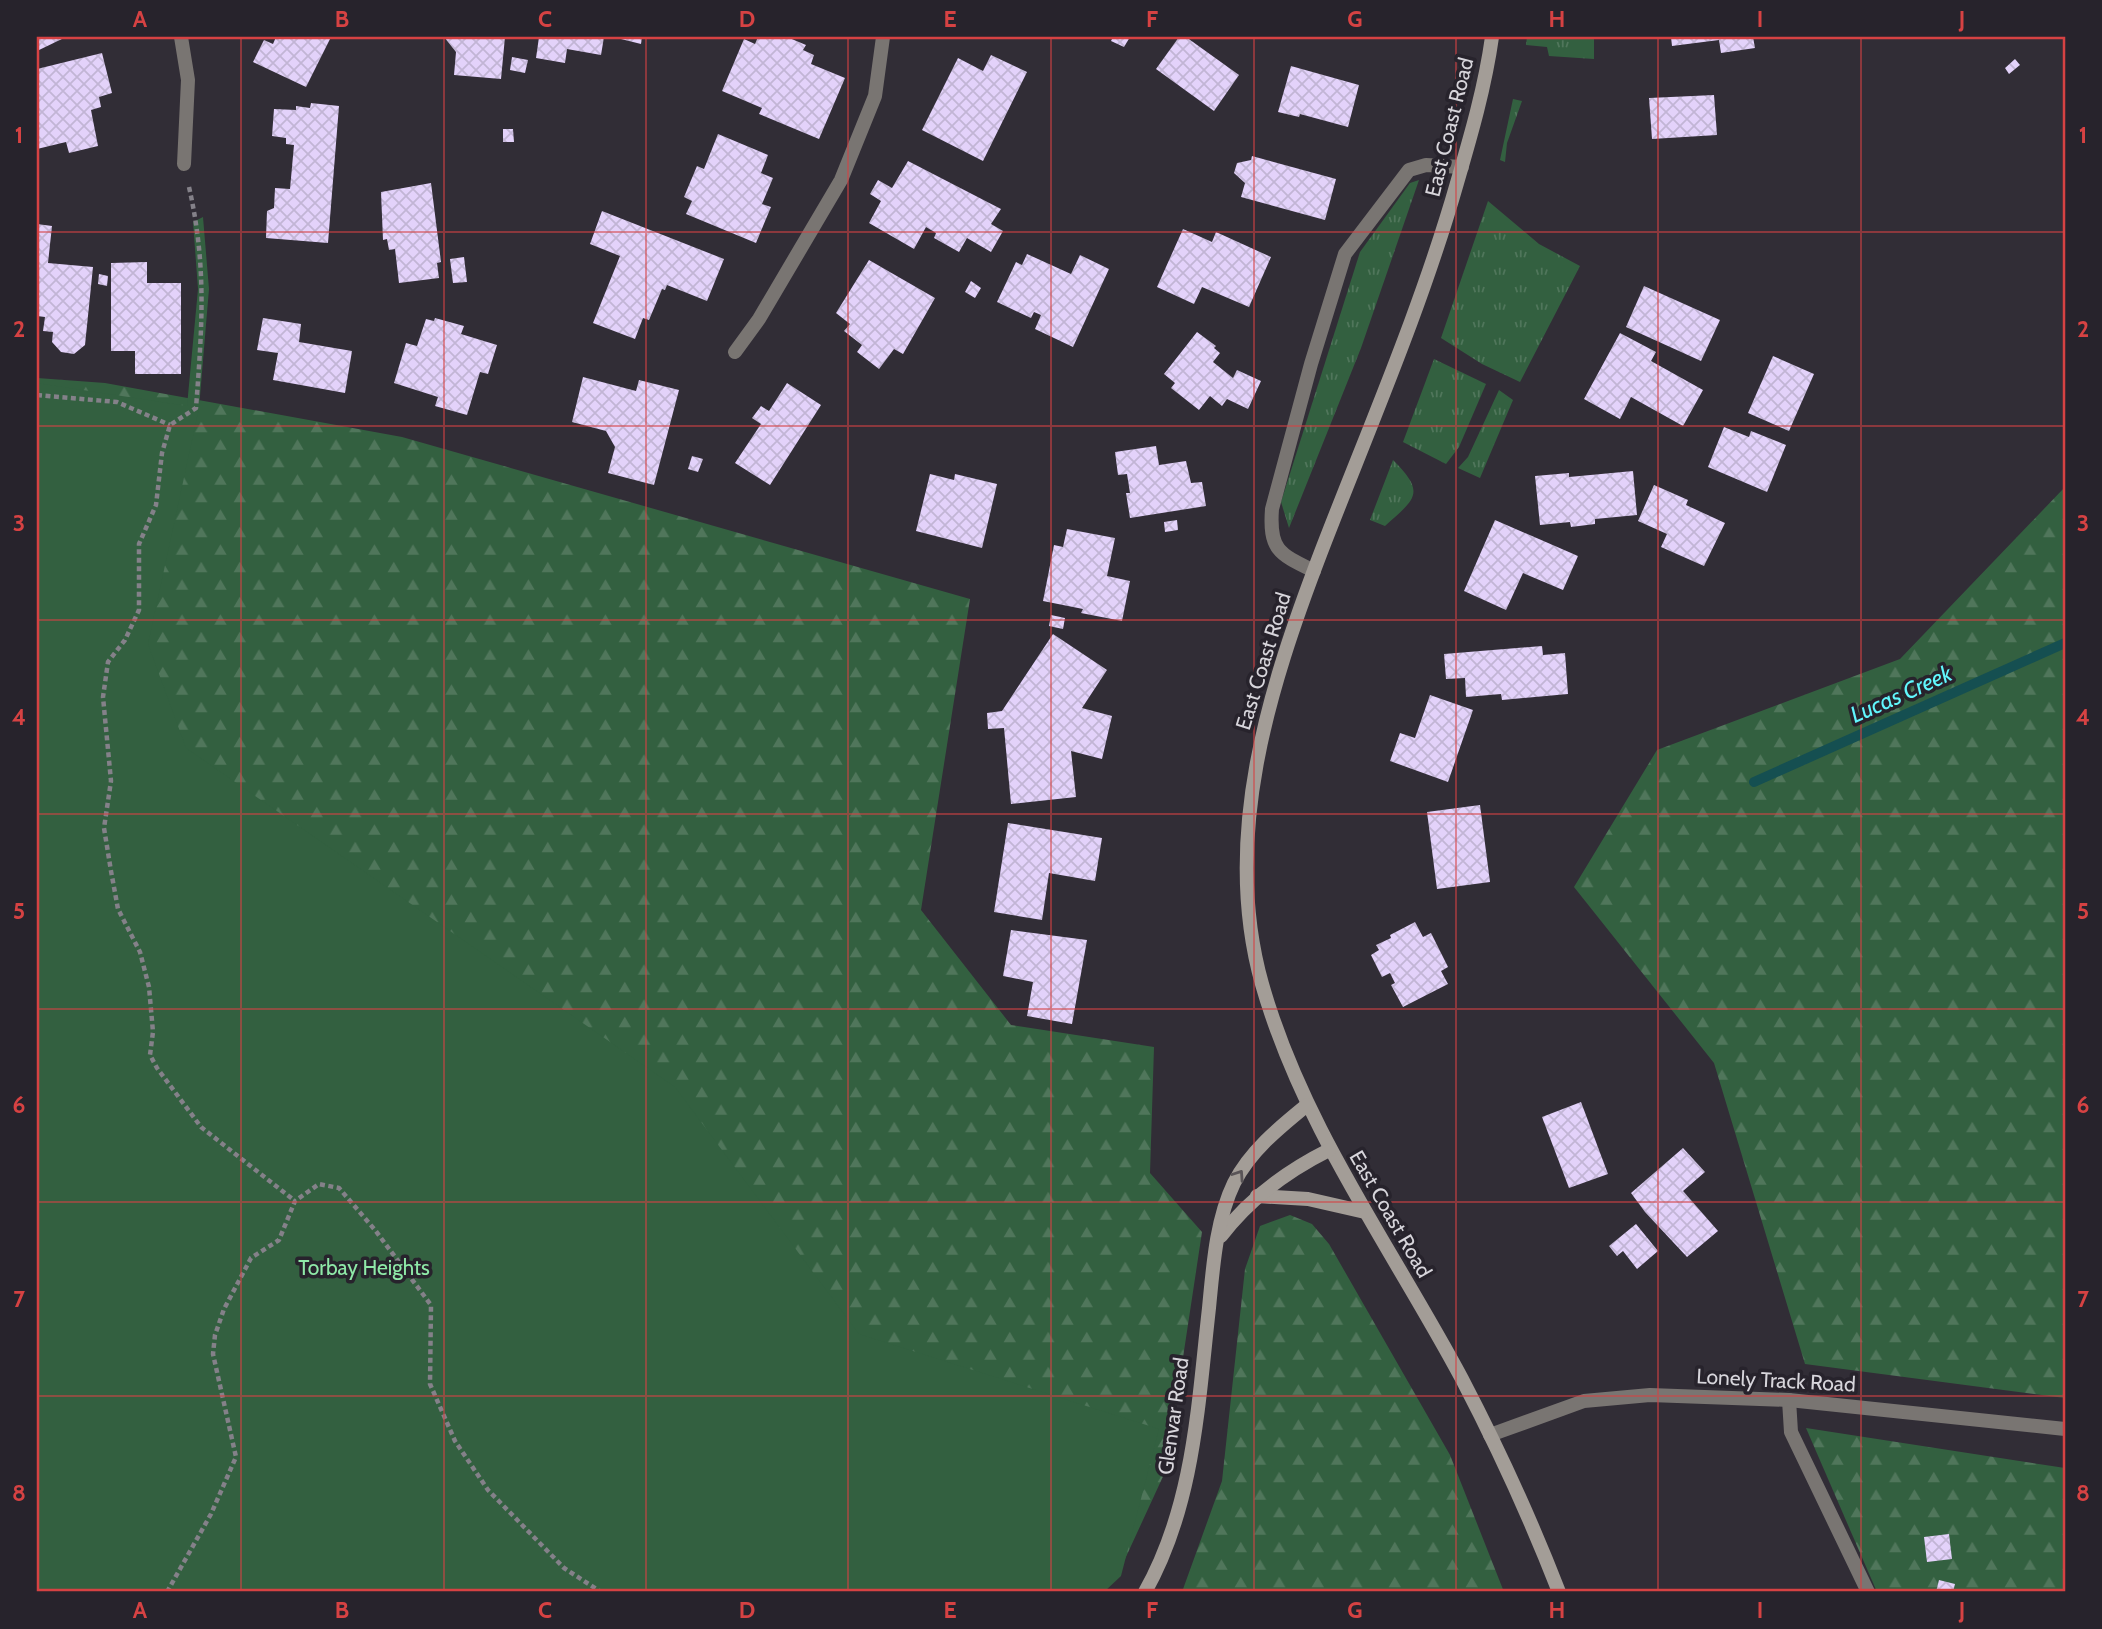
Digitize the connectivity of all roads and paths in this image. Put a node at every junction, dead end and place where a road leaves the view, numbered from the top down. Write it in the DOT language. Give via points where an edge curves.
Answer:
graph roads {
  1 [pos="181,37"];
  2 [pos="883,37"];
  3 [pos="1492,37"];
  4 [pos="184,164"];
  5 [pos="1462,167"];
  6 [pos="735,352"];
  7 [pos="37,395"];
  8 [pos="170,425"];
  9 [pos="1314,571"];
  10 [pos="1307,1105"];
  11 [pos="1329,1150"];
  12 [pos="1257,1196"];
  13 [pos="295,1201"];
  14 [pos="1365,1212"];
  15 [pos="1218,1239"];
  16 [pos="1789,1400"];
  17 [pos="2065,1429"];
  18 [pos="1490,1436"];
  19 [pos="167,1592"];
  20 [pos="601,1592"];
  21 [pos="1145,1592"];
  22 [pos="1559,1592"];
  23 [pos="1868,1592"];
  1 -- 4 [label="street" via="188,80"];
  2 -- 6 [label="street" via="875,96 841,180"];
  3 -- 5 [label="main road, East Coast Road"];
  4 -- 8 [label="path" via="201,237 203,316 196,408"];
  5 -- 9 [label="main road, East Coast Road" via="1411,320"];
  5 -- 9 [label="street" via="1426,165 1409,170 1345,254 1272,509 1270,533 1276,549"];
  7 -- 8 [label="path" via="117,402"];
  8 -- 13 [label="path" via="156,505 139,544 139,610 108,662 103,697 111,781 104,828 118,909 140,952 149,987 150,1055 201,1127"];
  9 -- 10 [label="main road, East Coast Road" via="1270,699 1251,805 1247,863 1252,936 1262,984"];
  10 -- 11 [label="main road, East Coast Road"];
  15 -- 10 [label="main road, Glenvar Road, one-way" via="1227,1200 1240,1172 1270,1136"];
  11 -- 12 [label="main road" via="1299,1165"];
  11 -- 14 [label="main road, East Coast Road"];
  12 -- 14 [label="main road" via="1308,1199"];
  12 -- 15 [label="main road"];
  13 -- 19 [label="path" via="279,1240 251,1258 215,1335 213,1354 236,1457 211,1514"];
  13 -- 20 [label="path" via="320,1184 339,1188 375,1230 431,1305 430,1384 455,1441 488,1490 540,1547"];
  14 -- 18 [label="main road, East Coast Road"];
  15 -- 21 [label="main road, Glenvar Road" via="1193,1455 1174,1529"];
  16 -- 17 [label="street, Lonely Track Road"];
  16 -- 18 [label="street, Lonely Track Road" via="1650,1395 1584,1401"];
  16 -- 23 [label="street" via="1791,1432"];
  18 -- 22 [label="main road, East Coast Road"];
}
